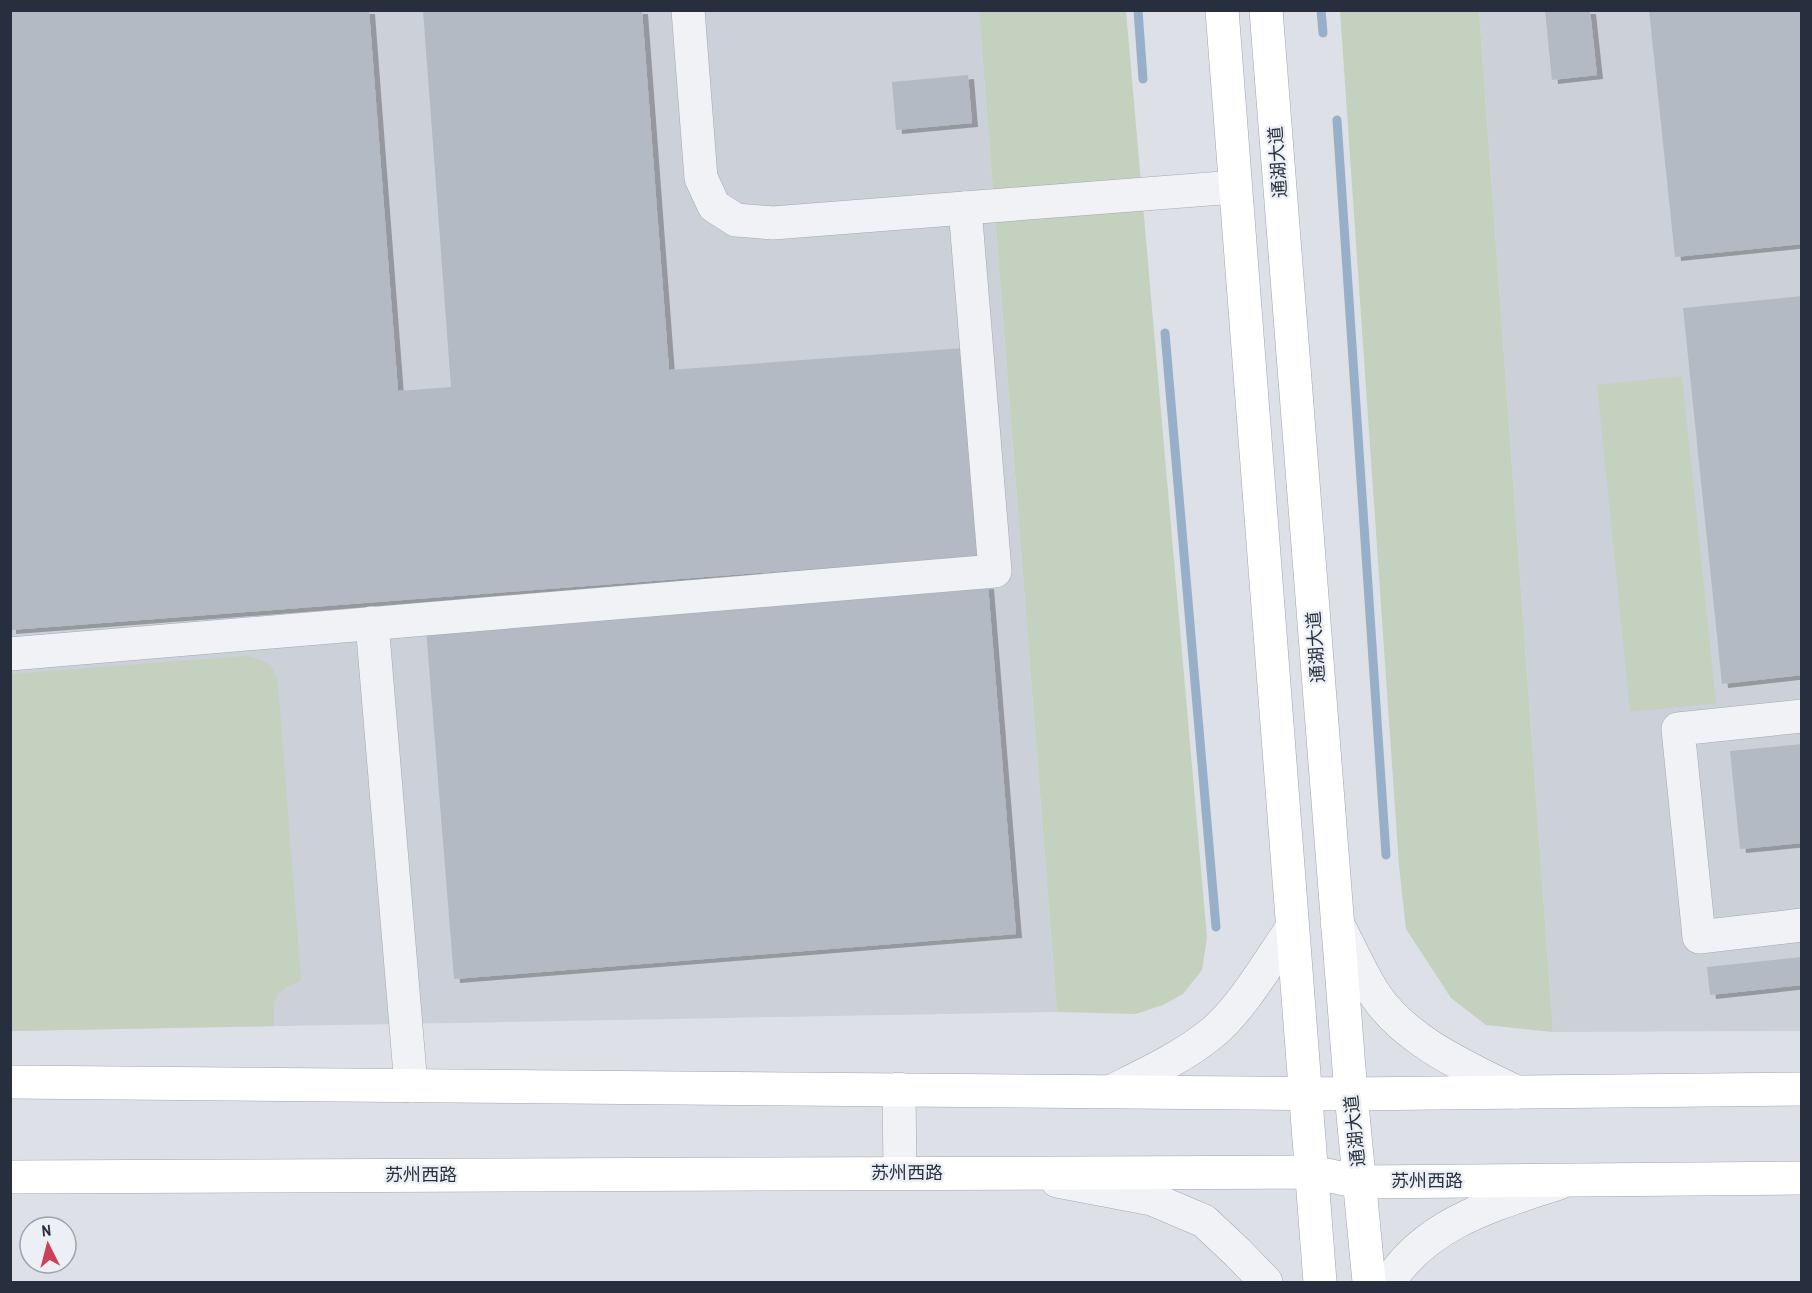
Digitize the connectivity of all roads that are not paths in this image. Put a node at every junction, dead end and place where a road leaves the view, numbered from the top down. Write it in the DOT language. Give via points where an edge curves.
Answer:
graph roads {
  1 [pos="688,10"];
  2 [pos="1222,10"];
  3 [pos="1266,10"];
  4 [pos="1235,187"];
  5 [pos="965,208"];
  6 [pos="372,623"];
  7 [pos="10,654"];
  8 [pos="1802,716"];
  9 [pos="1338,923"];
  10 [pos="1802,925"];
  11 [pos="1292,928"];
  12 [pos="10,1082"];
  13 [pos="411,1086"];
  14 [pos="899,1089"];
  15 [pos="1802,1089"];
  16 [pos="1112,1091"];
  17 [pos="1306,1092"];
  18 [pos="1515,1092"];
  19 [pos="1351,1094"];
  20 [pos="1011,1172"];
  21 [pos="1311,1172"];
  22 [pos="900,1173"];
  23 [pos="10,1177"];
  24 [pos="1802,1178"];
  25 [pos="1567,1180"];
  26 [pos="1360,1182"];
  27 [pos="1266,1282"];
  28 [pos="1320,1282"];
  29 [pos="1369,1282"];
  30 [pos="1389,1282"];
  1 -- 5 [label="street" via="701,178 714,206 736,220 773,223"];
  2 -- 4 [label="main road"];
  3 -- 9 [label="main road, 通湖大道"];
  4 -- 5 [label="street"];
  4 -- 11 [label="main road"];
  5 -- 6 [label="street" via="995,571"];
  6 -- 7 [label="street"];
  6 -- 13 [label="street"];
  8 -- 10 [label="street" via="1678,729 1699,937"];
  9 -- 18 [label="street" via="1376,997 1400,1022 1453,1060"];
  9 -- 19 [label="main road, 通湖大道"];
  11 -- 16 [label="street" via="1237,1006 1212,1033 1168,1063"];
  11 -- 17 [label="main road"];
  12 -- 13 [label="main road"];
  13 -- 14 [label="main road"];
  14 -- 16 [label="main road"];
  14 -- 22 [label="street"];
  15 -- 18 [label="main road"];
  16 -- 17 [label="main road"];
  17 -- 19 [label="main road"];
  17 -- 21 [label="main road"];
  18 -- 19 [label="main road"];
  19 -- 26 [label="main road, 通湖大道"];
  20 -- 21 [label="main road, 苏州西路"];
  20 -- 22 [label="main road, 苏州西路"];
  20 -- 27 [label="street" via="1152,1199 1204,1221"];
  21 -- 26 [label="main road, 苏州西路"];
  21 -- 28 [label="main road"];
  22 -- 23 [label="main road, 苏州西路"];
  24 -- 25 [label="main road, 苏州西路"];
  25 -- 26 [label="main road, 苏州西路"];
  25 -- 30 [label="street" via="1476,1211 1438,1232 1412,1254"];
  26 -- 29 [label="main road, 通湖大道"];
}
